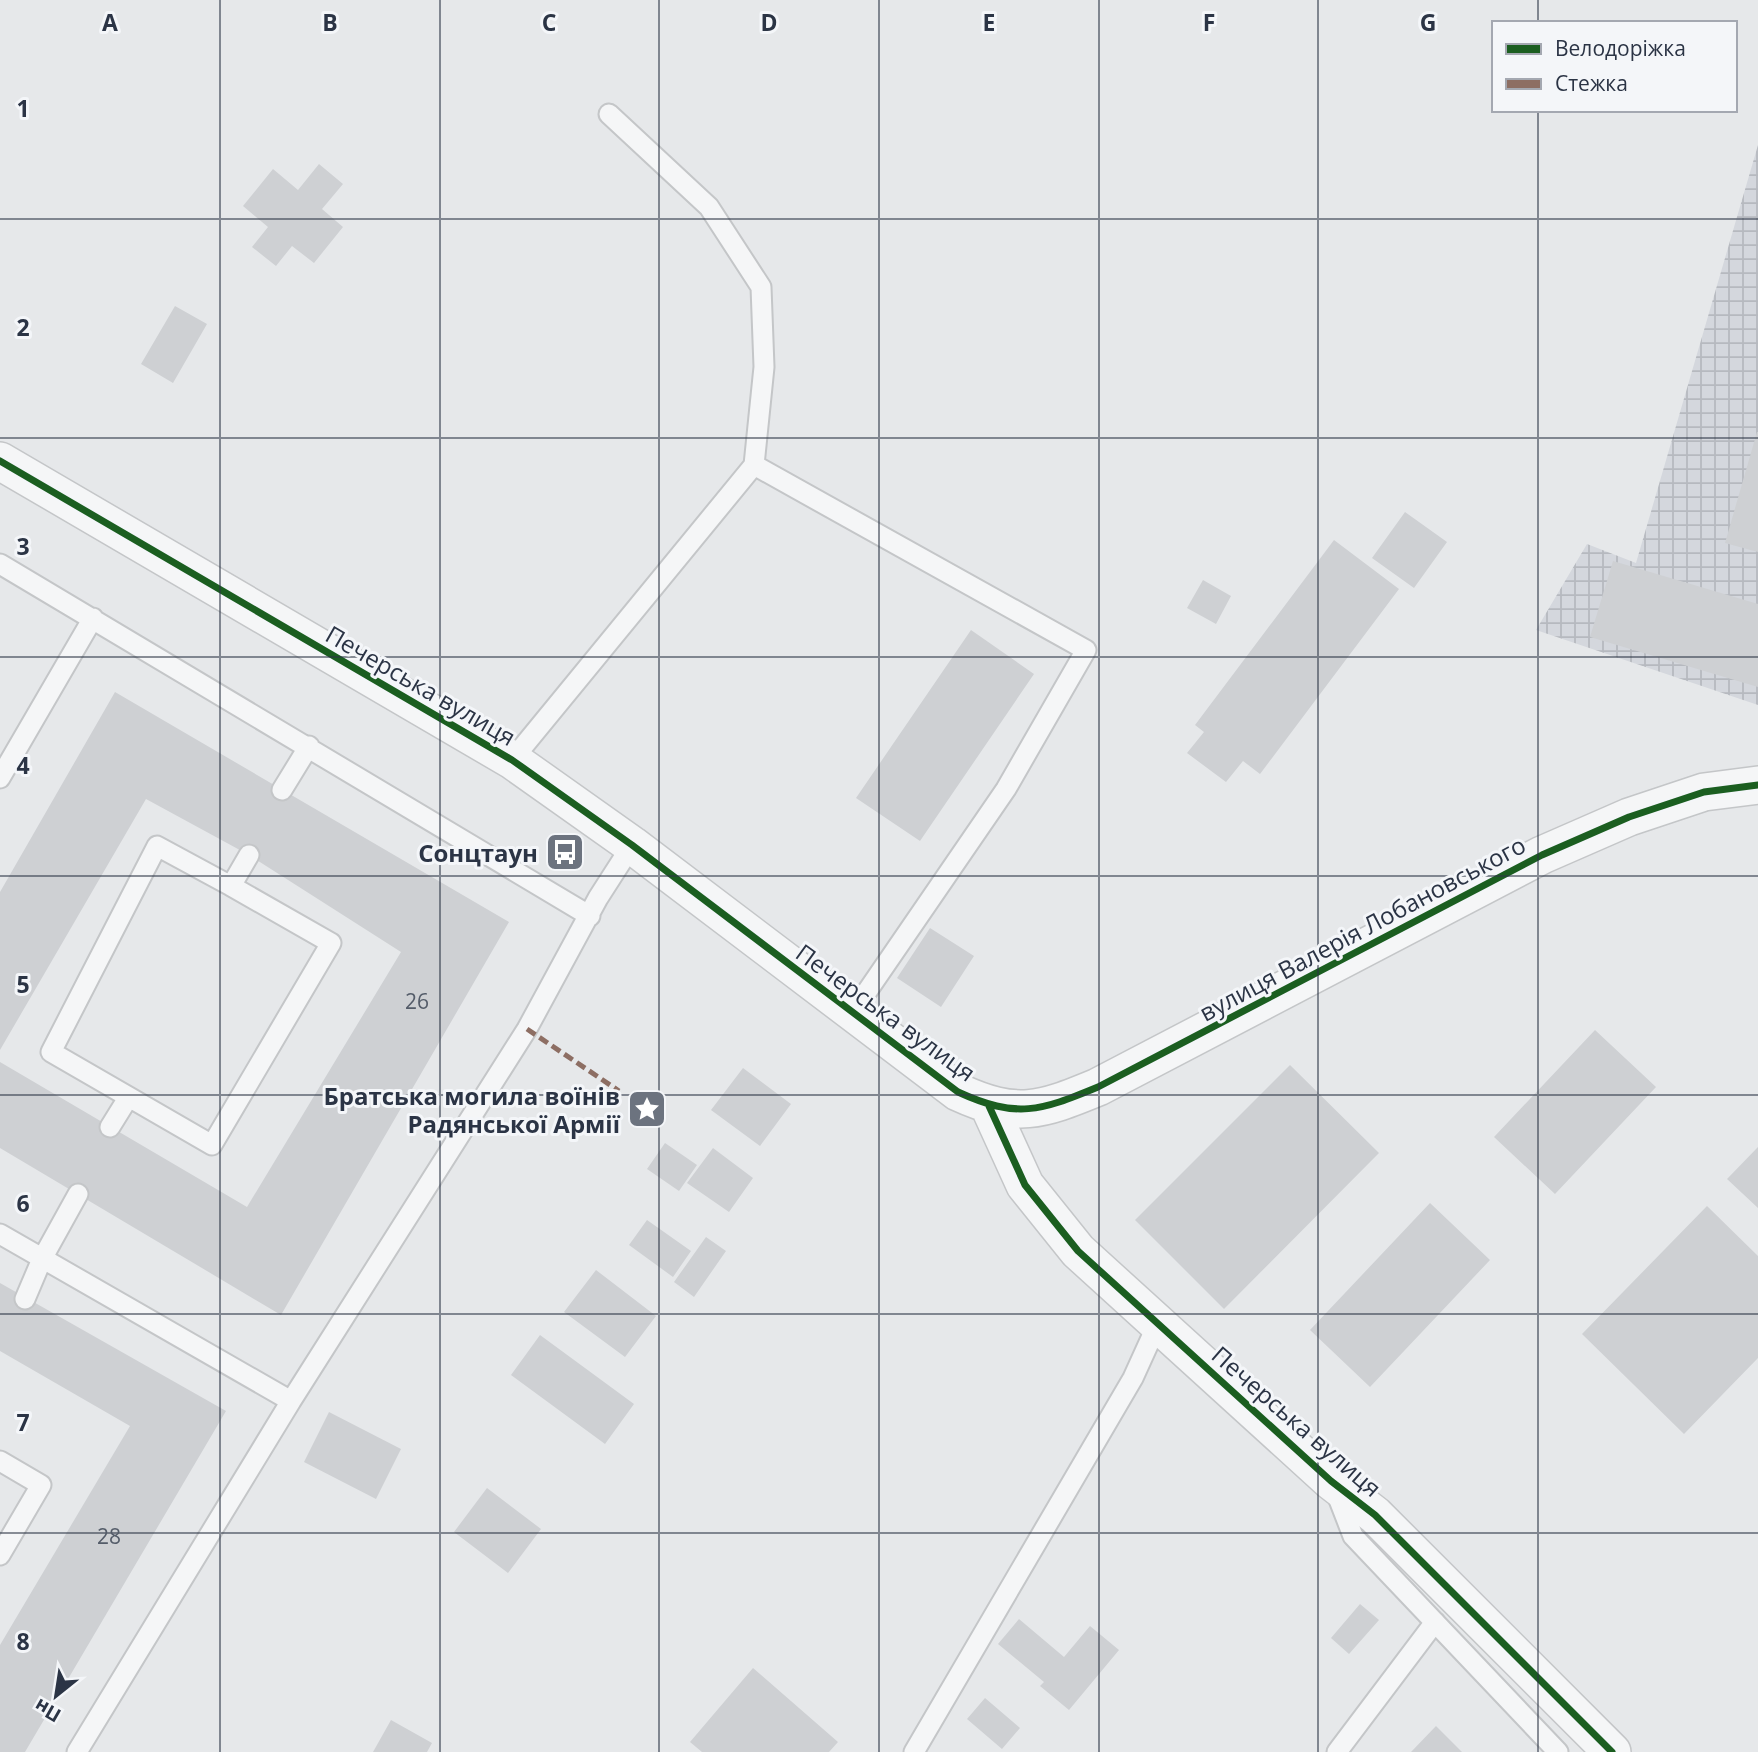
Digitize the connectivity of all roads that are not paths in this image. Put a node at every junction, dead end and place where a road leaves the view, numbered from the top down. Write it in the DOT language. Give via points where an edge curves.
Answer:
graph roads {
  1 [pos="609,114"];
  2 [pos="0,461"];
  3 [pos="754,465"];
  4 [pos="0,564"];
  5 [pos="93,618"];
  6 [pos="309,746"];
  7 [pos="512,760"];
  8 [pos="0,778"];
  9 [pos="1758,785"];
  10 [pos="282,790"];
  11 [pos="632,845"];
  12 [pos="249,855"];
  13 [pos="231,886"];
  14 [pos="590,916"];
  15 [pos="853,1012"];
  16 [pos="128,1098"];
  17 [pos="989,1106"];
  18 [pos="110,1127"];
  19 [pos="78,1194"];
  20 [pos="0,1234"];
  21 [pos="42,1259"];
  22 [pos="25,1299"];
  23 [pos="1158,1324"];
  24 [pos="291,1401"];
  25 [pos="0,1461"];
  26 [pos="1331,1481"];
  27 [pos="0,1555"];
  28 [pos="1435,1622"];
  29 [pos="77,1752"];
  30 [pos="914,1752"];
  31 [pos="1337,1752"];
  32 [pos="1558,1752"];
  33 [pos="1612,1752"];
  1 -- 3 [label="lane" via="709,207 761,287 764,367"];
  2 -- 7 [label="street, Печерська вулиця"];
  3 -- 7 [label="lane"];
  3 -- 15 [label="lane" via="1086,650 1006,789"];
  4 -- 5 [label="lane"];
  5 -- 6 [label="lane"];
  5 -- 8 [label="lane"];
  6 -- 10 [label="lane"];
  6 -- 14 [label="lane"];
  7 -- 11 [label="street, Печерська вулиця"];
  9 -- 17 [label="street, вулиця Валерія Лобановського" via="1704,792 1629,817 1542,855 1098,1087 1022,1111"];
  11 -- 14 [label="lane"];
  11 -- 15 [label="street, Печерська вулиця"];
  12 -- 13 [label="lane"];
  13 -- 16 [label="lane" via="157,846 51,1052"];
  13 -- 16 [label="lane" via="331,943 212,1145"];
  14 -- 24 [label="lane" via="527,1030"];
  15 -- 17 [label="street, Печерська вулиця" via="958,1092"];
  16 -- 18 [label="lane"];
  17 -- 23 [label="street, Печерська вулиця" via="1025,1185 1078,1251"];
  19 -- 21 [label="lane"];
  20 -- 21 [label="lane"];
  21 -- 22 [label="lane"];
  21 -- 24 [label="lane"];
  23 -- 26 [label="street, Печерська вулиця"];
  23 -- 30 [label="lane" via="1133,1378"];
  24 -- 29 [label="lane"];
  25 -- 27 [label="lane" via="41,1485"];
  26 -- 28 [label="lane" via="1353,1536"];
  26 -- 33 [label="street, Печерська вулиця" via="1375,1515"];
  28 -- 31 [label="lane"];
  28 -- 32 [label="lane"];
}
